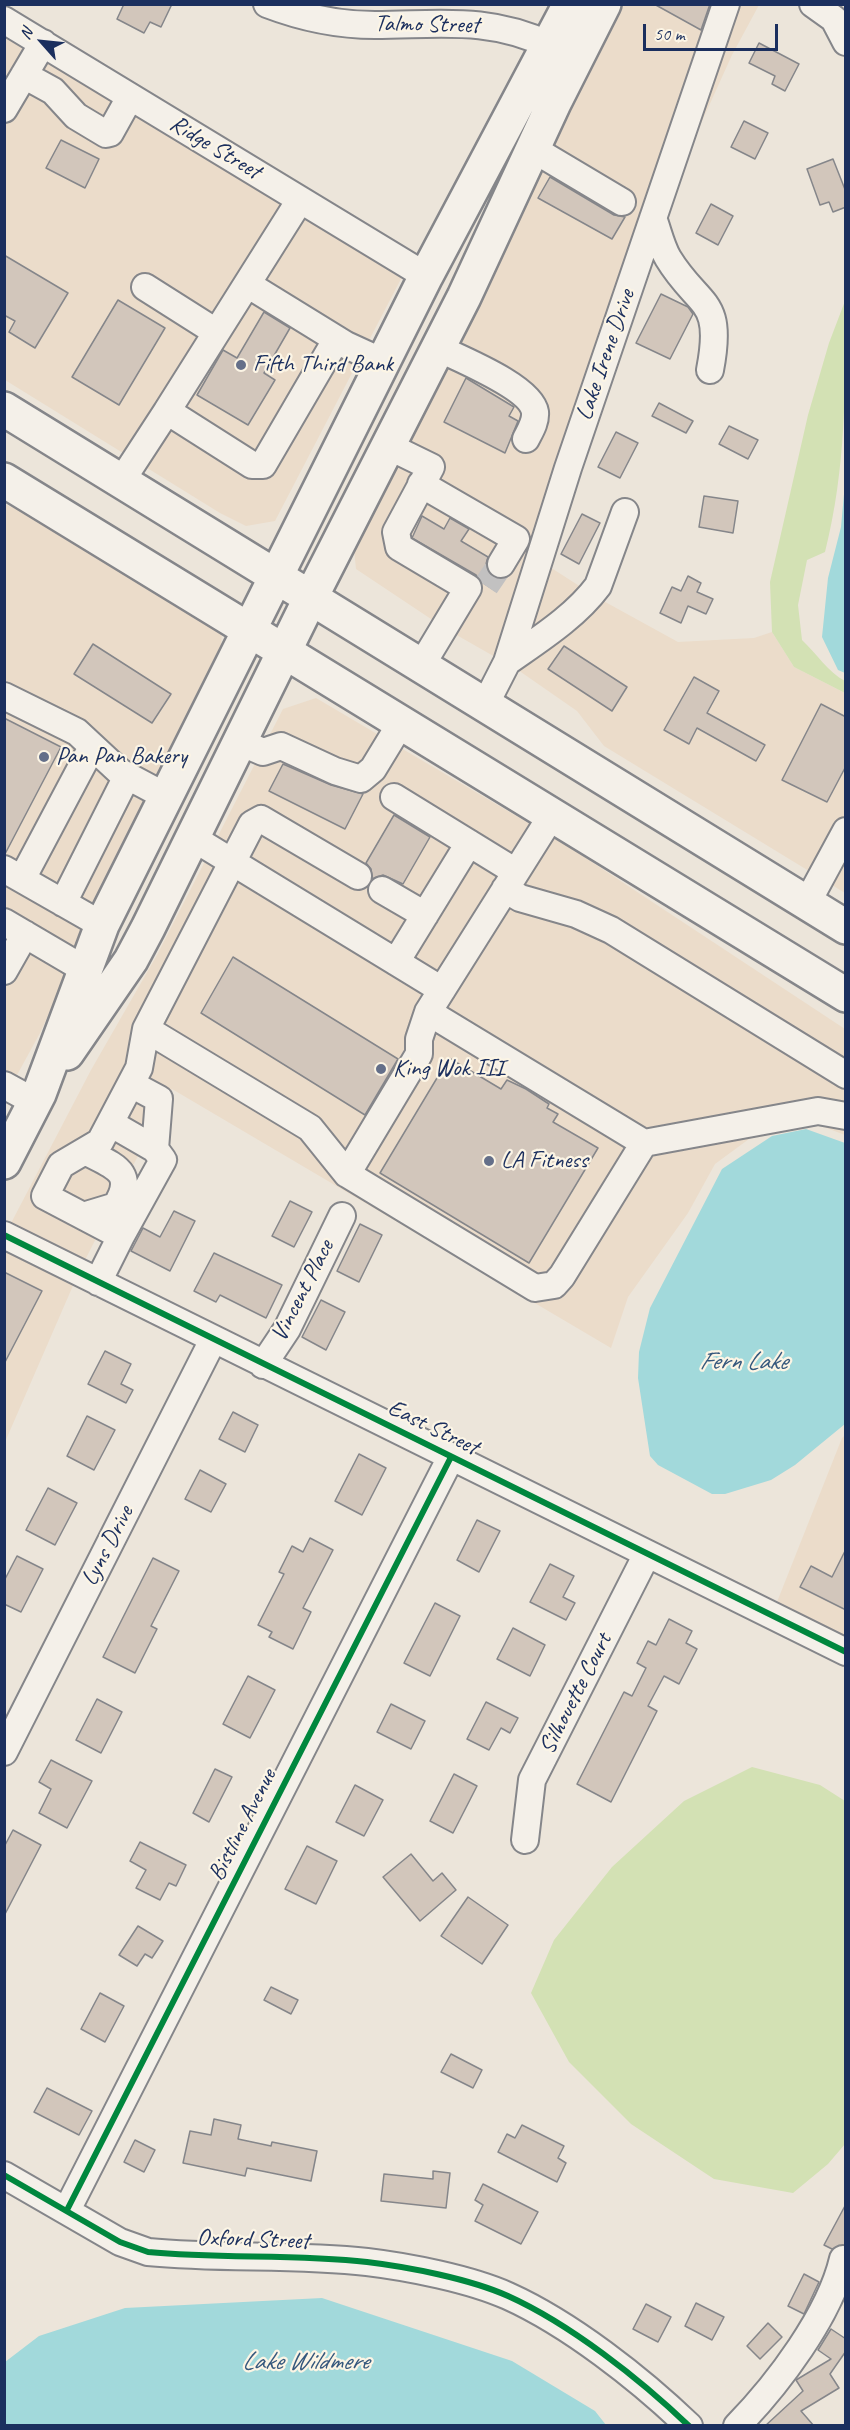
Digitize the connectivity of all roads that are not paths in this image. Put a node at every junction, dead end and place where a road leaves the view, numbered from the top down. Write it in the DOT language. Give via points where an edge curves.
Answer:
graph roads {
  1 [pos="267,4"];
  2 [pos="570,4"];
  3 [pos="604,4"];
  4 [pos="726,4"];
  5 [pos="813,4"];
  6 [pos="4,20"];
  7 [pos="43,44"];
  8 [pos="549,45"];
  9 [pos="845,47"];
  10 [pos="24,75"];
  11 [pos="130,97"];
  12 [pos="4,109"];
  13 [pos="533,149"];
  14 [pos="300,200"];
  15 [pos="622,202"];
  16 [pos="653,218"];
  17 [pos="426,276"];
  18 [pos="247,284"];
  19 [pos="145,287"];
  20 [pos="216,332"];
  21 [pos="336,340"];
  22 [pos="438,348"];
  23 [pos="383,362"];
  24 [pos="710,370"];
  25 [pos="4,409"];
  26 [pos="167,411"];
  27 [pos="526,439"];
  28 [pos="388,446"];
  29 [pos="4,480"];
  30 [pos="122,480"];
  31 [pos="422,484"];
  32 [pos="625,513"];
  33 [pos="501,564"];
  34 [pos="274,576"];
  35 [pos="310,599"];
  36 [pos="248,629"];
  37 [pos="285,652"];
  38 [pos="507,662"];
  39 [pos="421,666"];
  40 [pos="4,696"];
  41 [pos="485,705"];
  42 [pos="401,723"];
  43 [pos="240,742"];
  44 [pos="92,747"];
  45 [pos="127,777"];
  46 [pos="165,796"];
  47 [pos="394,797"];
  48 [pos="552,815"];
  49 [pos="846,831"];
  50 [pos="193,838"];
  51 [pos="469,843"];
  52 [pos="232,861"];
  53 [pos="13,874"];
  54 [pos="358,876"];
  55 [pos="510,880"];
  56 [pos="382,890"];
  57 [pos="63,903"];
  58 [pos="807,903"];
  59 [pos="425,915"];
  60 [pos="102,925"];
  61 [pos="846,927"];
  62 [pos="15,928"];
  63 [pos="396,962"];
  64 [pos="84,969"];
  65 [pos="4,971"];
  66 [pos="812,974"];
  67 [pos="846,983"];
  68 [pos="442,990"];
  69 [pos="846,995"];
  70 [pos="428,1012"];
  71 [pos="146,1029"];
  72 [pos="846,1075"];
  73 [pos="131,1084"];
  74 [pos="4,1085"];
  75 [pos="37,1098"];
  76 [pos="846,1116"];
  77 [pos="110,1123"];
  78 [pos="9,1141"];
  79 [pos="644,1143"];
  80 [pos="155,1149"];
  81 [pos="85,1151"];
  82 [pos="347,1174"];
  83 [pos="83,1216"];
  84 [pos="342,1216"];
  85 [pos="4,1235"];
  86 [pos="121,1236"];
  87 [pos="98,1282"];
  88 [pos="213,1340"];
  89 [pos="263,1365"];
  90 [pos="451,1457"];
  91 [pos="647,1554"];
  92 [pos="846,1652"];
  93 [pos="4,1752"];
  94 [pos="525,1840"];
  95 [pos="4,2175"];
  96 [pos="67,2210"];
  97 [pos="843,2259"];
  98 [pos="689,2426"];
  99 [pos="737,2426"];
  1 -- 8 [label="street, Talmo Street" via="324,20 372,25 478,23"];
  2 -- 8 [label="main road"];
  3 -- 13 [label="main road"];
  4 -- 16 [label="street, Lake Irene Drive"];
  5 -- 9 [label="street" via="834,19"];
  6 -- 7 [label="street, Ridge Street"];
  7 -- 10 [label="street"];
  7 -- 11 [label="street, Ridge Street"];
  8 -- 17 [label="main road"];
  10 -- 11 [label="street" via="53,91 76,116 106,134"];
  10 -- 12 [label="street"];
  11 -- 14 [label="street, Ridge Street"];
  13 -- 15 [label="street"];
  13 -- 22 [label="main road"];
  14 -- 17 [label="street, Ridge Street"];
  14 -- 18 [label="street"];
  16 -- 24 [label="street" via="668,258 707,303 714,323"];
  16 -- 38 [label="street, Lake Irene Drive"];
  17 -- 23 [label="main road"];
  18 -- 20 [label="street"];
  18 -- 21 [label="street"];
  19 -- 20 [label="street"];
  20 -- 26 [label="street"];
  21 -- 23 [label="street"];
  21 -- 26 [label="street" via="263,465 252,465"];
  22 -- 27 [label="street" via="498,379 525,398 535,412"];
  22 -- 28 [label="main road"];
  23 -- 34 [label="main road"];
  25 -- 30 [label="main road"];
  26 -- 30 [label="street"];
  28 -- 31 [label="street" via="431,466"];
  28 -- 35 [label="main road"];
  29 -- 36 [label="main road"];
  30 -- 34 [label="main road"];
  31 -- 33 [label="street" via="516,539"];
  31 -- 39 [label="street" via="396,532 399,547 477,587"];
  32 -- 38 [label="street" via="593,593"];
  34 -- 35 [label="main road"];
  34 -- 36 [label="main road"];
  35 -- 37 [label="main road"];
  35 -- 39 [label="main road"];
  36 -- 37 [label="main road"];
  36 -- 46 [label="main road"];
  37 -- 42 [label="main road"];
  37 -- 43 [label="main road"];
  38 -- 41 [label="street, Lake Irene Drive"];
  39 -- 41 [label="main road"];
  40 -- 44 [label="street" via="77,732"];
  41 -- 58 [label="main road"];
  42 -- 43 [label="street" via="373,769 361,779 281,746 263,752"];
  42 -- 48 [label="main road"];
  43 -- 50 [label="main road"];
  44 -- 45 [label="street"];
  44 -- 53 [label="street"];
  45 -- 46 [label="street"];
  45 -- 57 [label="street"];
  46 -- 60 [label="main road"];
  47 -- 51 [label="street"];
  48 -- 55 [label="street"];
  48 -- 66 [label="main road"];
  49 -- 58 [label="street"];
  50 -- 52 [label="street"];
  50 -- 75 [label="main road" via="130,960"];
  51 -- 55 [label="street"];
  51 -- 59 [label="street"];
  52 -- 54 [label="street" via="252,824 261,819"];
  52 -- 63 [label="street"];
  52 -- 71 [label="street"];
  53 -- 57 [label="street"];
  55 -- 68 [label="street"];
  55 -- 72 [label="street" via="520,898 576,914 611,930"];
  56 -- 59 [label="street"];
  57 -- 60 [label="street"];
  58 -- 61 [label="main road"];
  59 -- 63 [label="street"];
  60 -- 64 [label="main road"];
  62 -- 64 [label="street"];
  62 -- 65 [label="street"];
  63 -- 68 [label="street"];
  64 -- 75 [label="main road"];
  66 -- 67 [label="main road"];
  66 -- 69 [label="main road"];
  68 -- 70 [label="street"];
  70 -- 79 [label="street"];
  70 -- 82 [label="street" via="418,1054"];
  71 -- 73 [label="street" via="140,1068"];
  71 -- 82 [label="street" via="310,1128"];
  73 -- 77 [label="street"];
  73 -- 80 [label="street" via="159,1099"];
  74 -- 75 [label="street"];
  75 -- 78 [label="main road"];
  76 -- 79 [label="street" via="818,1111"];
  77 -- 80 [label="street"];
  77 -- 81 [label="street" via="100,1142"];
  79 -- 82 [label="street" via="562,1276 545,1288 525,1284"];
  80 -- 86 [label="street" via="163,1160"];
  81 -- 83 [label="street" via="61,1165 45,1196"];
  81 -- 83 [label="street" via="118,1168 126,1181 125,1192 116,1206"];
  83 -- 86 [label="street"];
  84 -- 89 [label="street, Vincent Place" via="287,1329"];
  85 -- 87 [label="street, East Street"];
  86 -- 87 [label="street"];
  87 -- 88 [label="street, East Street"];
  88 -- 89 [label="street, East Street"];
  88 -- 93 [label="street, Lyns Drive"];
  89 -- 90 [label="street, East Street"];
  90 -- 91 [label="street, East Street"];
  90 -- 96 [label="street, Bistline Avenue"];
  91 -- 92 [label="street, East Street"];
  91 -- 94 [label="street, Silhouette Court" via="532,1780"];
  95 -- 96 [label="street, Oxford Street"];
  96 -- 98 [label="street, Oxford Street" via="120,2242 148,2252 366,2262 417,2270 506,2295 551,2318 666,2403"];
  97 -- 99 [label="street" via="838,2278 809,2336"];
}
